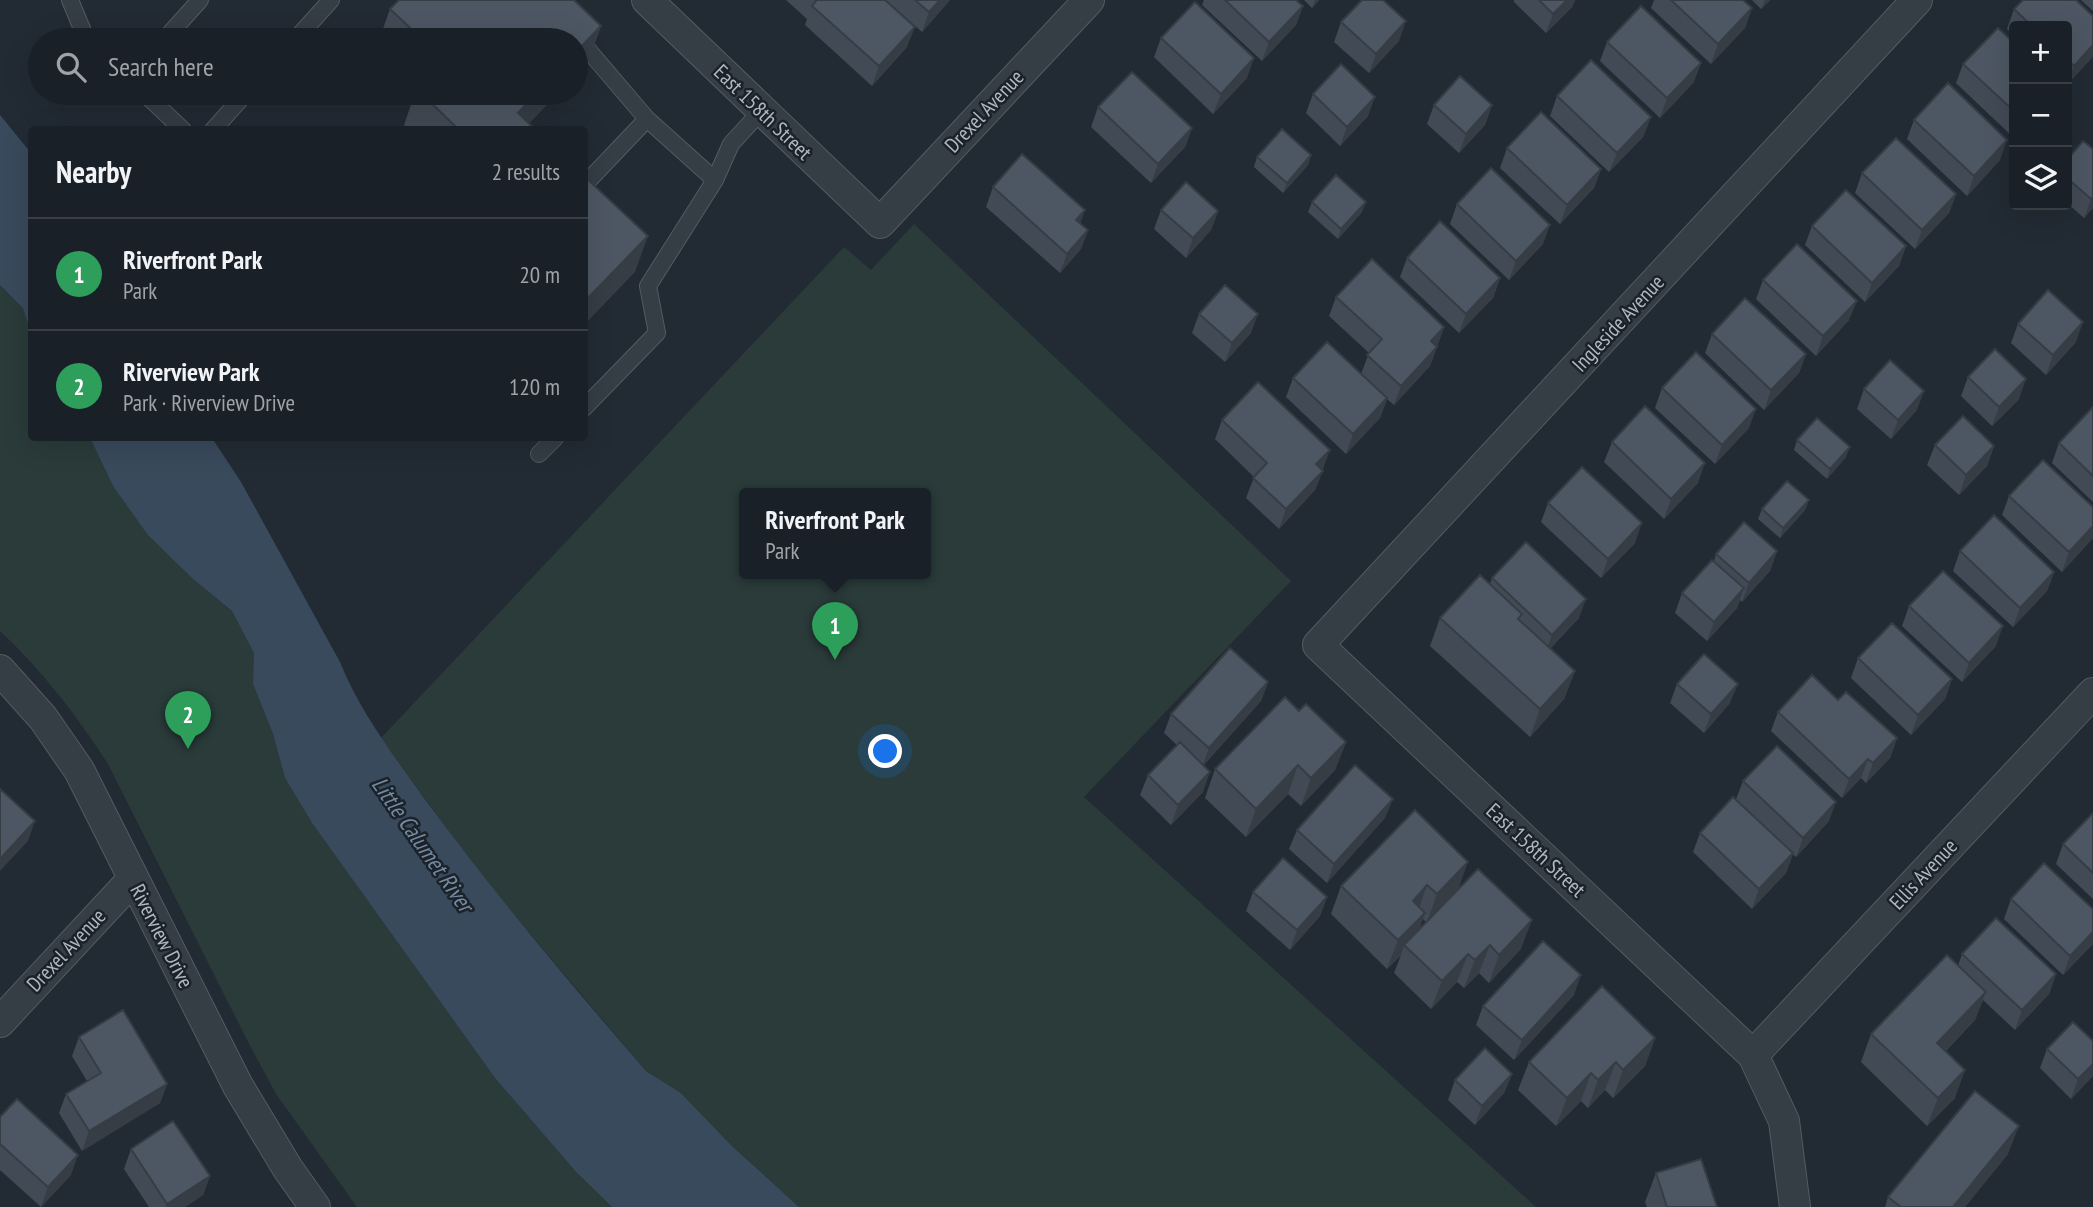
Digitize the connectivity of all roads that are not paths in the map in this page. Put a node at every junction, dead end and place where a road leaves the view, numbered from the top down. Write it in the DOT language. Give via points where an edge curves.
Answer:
graph roads {
  1 [pos="70,0"];
  2 [pos="200,0"];
  3 [pos="331,0"];
  4 [pos="647,0"];
  5 [pos="1089,0"];
  6 [pos="1917,0"];
  7 [pos="82,28"];
  8 [pos="175,28"];
  9 [pos="306,28"];
  10 [pos="588,50"];
  11 [pos="157,105"];
  12 [pos="235,105"];
  13 [pos="762,110"];
  14 [pos="647,119"];
  15 [pos="179,126"];
  16 [pos="217,126"];
  17 [pos="715,180"];
  18 [pos="588,181"];
  19 [pos="880,223"];
  20 [pos="588,404"];
  21 [pos="552,441"];
  22 [pos="539,454"];
  23 [pos="1318,645"];
  24 [pos="0,670"];
  25 [pos="2093,693"];
  26 [pos="133,879"];
  27 [pos="0,1022"];
  28 [pos="1754,1055"];
  29 [pos="315,1207"];
  30 [pos="1795,1207"];
  1 -- 7 [label="lane"];
  2 -- 8 [label="lane"];
  3 -- 9 [label="lane"];
  4 -- 13 [label="street, East 158th Street"];
  5 -- 19 [label="street, Drexel Avenue"];
  6 -- 23 [label="street, Ingleside Avenue"];
  10 -- 14 [label="lane"];
  11 -- 15 [label="lane"];
  12 -- 16 [label="lane"];
  13 -- 17 [label="lane" via="731,144"];
  13 -- 19 [label="street, East 158th Street"];
  14 -- 17 [label="lane"];
  14 -- 18 [label="lane"];
  17 -- 20 [label="lane" via="648,286 657,333"];
  21 -- 22 [label="lane"];
  23 -- 28 [label="street, East 158th Street"];
  24 -- 26 [label="street, Riverview Drive" via="43,718 79,770"];
  25 -- 28 [label="street, Ellis Avenue"];
  26 -- 27 [label="street, Drexel Avenue"];
  26 -- 29 [label="street, Riverview Drive" via="238,1086"];
  28 -- 30 [label="street" via="1784,1121"];
}
